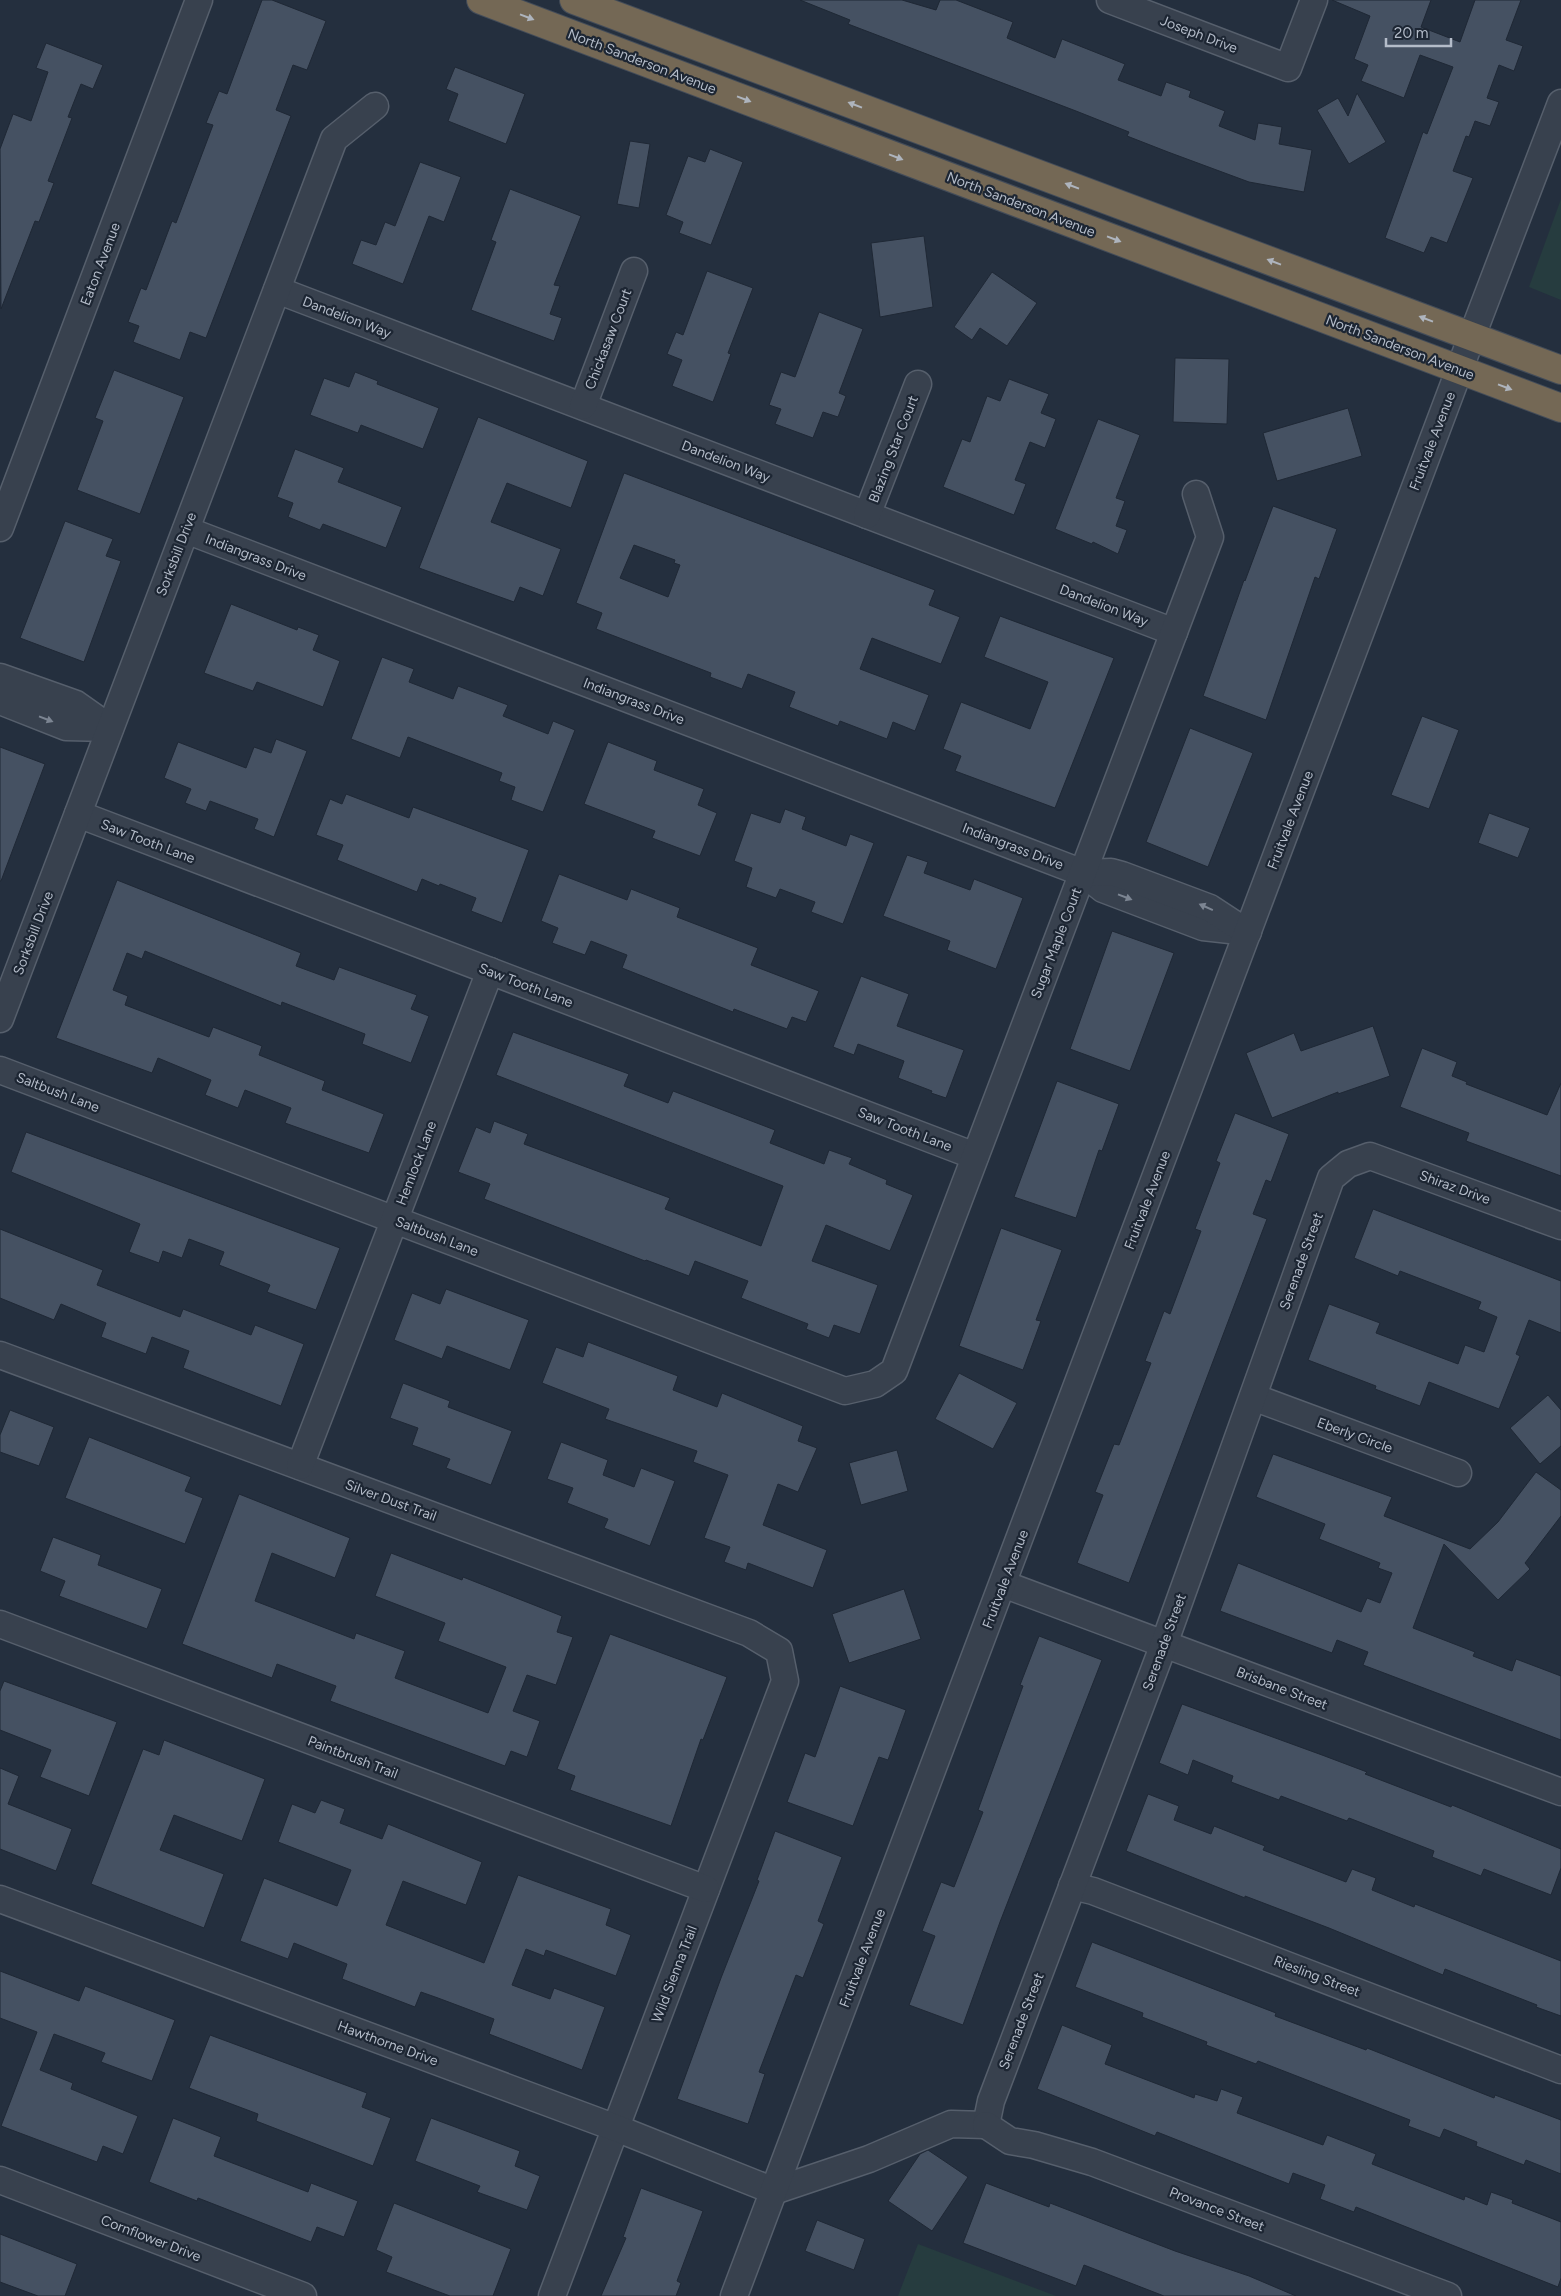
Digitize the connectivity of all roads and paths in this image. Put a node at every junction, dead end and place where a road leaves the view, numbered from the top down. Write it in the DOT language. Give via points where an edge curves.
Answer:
graph roads {
  1 [pos="199,0"];
  2 [pos="481,0"];
  3 [pos="574,0"];
  4 [pos="1110,0"];
  5 [pos="1314,0"];
  6 [pos="1561,103"];
  7 [pos="374,106"];
  8 [pos="634,271"];
  9 [pos="277,290"];
  10 [pos="1472,336"];
  11 [pos="1459,370"];
  12 [pos="1561,370"];
  13 [pos="918,384"];
  14 [pos="582,406"];
  15 [pos="1561,408"];
  16 [pos="1196,494"];
  17 [pos="867,515"];
  18 [pos="0,528"];
  19 [pos="186,530"];
  20 [pos="1174,632"];
  21 [pos="0,677"];
  22 [pos="0,701"];
  23 [pos="110,728"];
  24 [pos="78,814"];
  25 [pos="1083,873"];
  26 [pos="1248,932"];
  27 [pos="490,971"];
  28 [pos="0,1019"];
  29 [pos="0,1070"];
  30 [pos="975,1156"];
  31 [pos="1348,1164"];
  32 [pos="394,1220"];
  33 [pos="1561,1226"];
  34 [pos="0,1354"];
  35 [pos="875,1384"];
  36 [pos="1252,1397"];
  37 [pos="300,1466"];
  38 [pos="1458,1473"];
  39 [pos="1004,1584"];
  40 [pos="0,1624"];
  41 [pos="1164,1644"];
  42 [pos="779,1651"];
  43 [pos="1561,1792"];
  44 [pos="1072,1886"];
  45 [pos="706,1889"];
  46 [pos="0,1899"];
  47 [pos="1561,2070"];
  48 [pos="986,2125"];
  49 [pos="616,2128"];
  50 [pos="0,2180"];
  51 [pos="774,2191"];
  52 [pos="303,2296"];
  53 [pos="552,2296"];
  54 [pos="734,2296"];
  55 [pos="1448,2296"];
  1 -- 18 [label="street, Eaton Avenue"];
  2 -- 11 [label="highway, North Sanderson Avenue, one-way"];
  10 -- 3 [label="highway, one-way"];
  4 -- 5 [label="street, Joseph Drive" via="1288,68"];
  6 -- 10 [label="street, Fruitvale Avenue"];
  7 -- 9 [label="street, Sorksbill Drive" via="334,139"];
  8 -- 14 [label="street, Chickasaw Court"];
  9 -- 14 [label="street, Dandelion Way"];
  9 -- 19 [label="street, Sorksbill Drive"];
  10 -- 11 [label="street, Fruitvale Avenue"];
  10 -- 12 [label="highway"];
  11 -- 15 [label="highway, North Sanderson Avenue, one-way"];
  11 -- 26 [label="street, Fruitvale Avenue"];
  13 -- 17 [label="street, Blazing Star Court"];
  14 -- 17 [label="street, Dandelion Way"];
  16 -- 20 [label="street, Sugar Maple Court" via="1210,537"];
  17 -- 20 [label="street, Dandelion Way"];
  19 -- 23 [label="street, Sorksbill Drive"];
  19 -- 25 [label="street, Indiangrass Drive"];
  20 -- 25 [label="street, Sugar Maple Court"];
  21 -- 23 [label="street" via="76,704"];
  22 -- 23 [label="street, one-way" via="66,727"];
  23 -- 24 [label="street, Sorksbill Drive"];
  24 -- 27 [label="street, Saw Tooth Lane"];
  24 -- 28 [label="street, Sorksbill Drive"];
  25 -- 26 [label="street, Indiangrass Drive" via="1103,889 1203,927"];
  25 -- 30 [label="street, Sugar Maple Court"];
  26 -- 39 [label="street, Fruitvale Avenue"];
  27 -- 30 [label="street, Saw Tooth Lane"];
  27 -- 32 [label="street, Hemlock Lane"];
  29 -- 32 [label="street, Saltbush Lane"];
  30 -- 35 [label="street, Sugar Maple Court" via="894,1371"];
  31 -- 33 [label="street, Shiraz Drive" via="1370,1156"];
  31 -- 36 [label="street, Serenade Street" via="1331,1178"];
  32 -- 35 [label="street, Saltbush Lane" via="845,1391"];
  32 -- 37 [label="street, Hemlock Lane"];
  34 -- 37 [label="street, Silver Dust Trail"];
  36 -- 38 [label="street, Eberly Circle"];
  36 -- 41 [label="street, Serenade Street"];
  37 -- 42 [label="street, Silver Dust Trail" via="748,1633"];
  39 -- 41 [label="street, Brisbane Street"];
  39 -- 51 [label="street, Fruitvale Avenue"];
  40 -- 45 [label="street, Paintbrush Trail"];
  41 -- 43 [label="street, Brisbane Street"];
  41 -- 44 [label="street, Serenade Street"];
  42 -- 45 [label="street, Wild Sienna Trail" via="785,1681"];
  44 -- 47 [label="street, Riesling Street" via="1093,1891"];
  44 -- 48 [label="street, Serenade Street" via="991,2101"];
  45 -- 49 [label="street, Wild Sienna Trail"];
  46 -- 49 [label="street, Hawthorne Drive"];
  48 -- 51 [label="street" via="951,2124 869,2158"];
  48 -- 55 [label="street, Provance Street" via="1010,2141 1092,2162"];
  49 -- 51 [label="street, Hawthorne Drive"];
  49 -- 53 [label="street, Wild Sienna Trail"];
  50 -- 52 [label="street, Cornflower Drive"];
  51 -- 54 [label="street, Fruitvale Avenue"];
}
